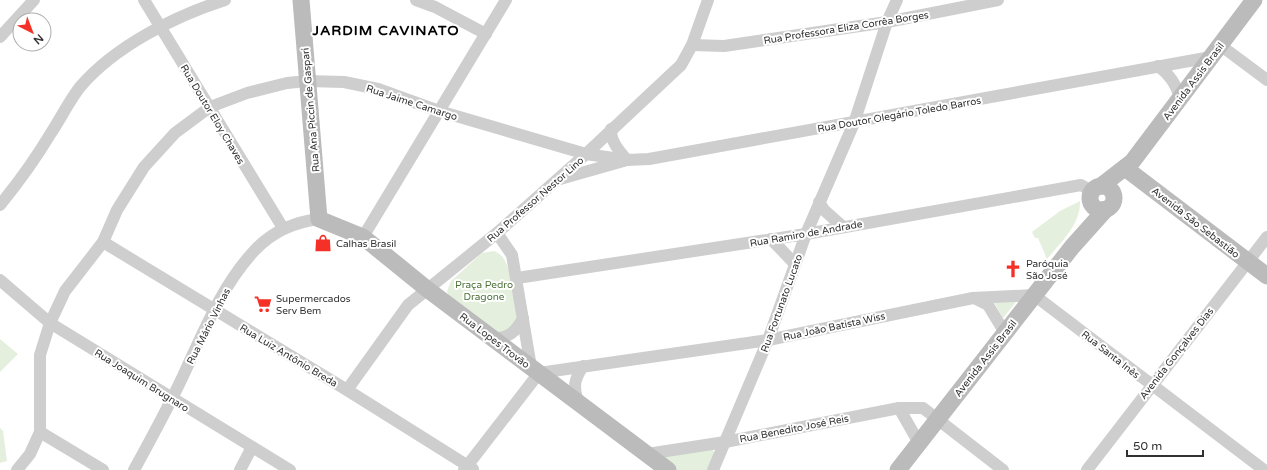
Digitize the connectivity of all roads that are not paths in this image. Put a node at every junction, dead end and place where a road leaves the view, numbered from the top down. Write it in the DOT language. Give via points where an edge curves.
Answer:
graph roads {
  1 [pos="34,0"];
  2 [pos="144,0"];
  3 [pos="224,0"];
  4 [pos="301,0"];
  5 [pos="416,0"];
  6 [pos="506,0"];
  7 [pos="708,0"];
  8 [pos="897,0"];
  9 [pos="998,0"];
  10 [pos="1254,0"];
  11 [pos="887,22"];
  12 [pos="160,27"];
  13 [pos="486,34"];
  14 [pos="0,37"];
  15 [pos="692,45"];
  16 [pos="1216,51"];
  17 [pos="1158,66"];
  18 [pos="1267,80"];
  19 [pos="307,81"];
  20 [pos="1180,97"];
  21 [pos="210,107"];
  22 [pos="439,111"];
  23 [pos="854,122"];
  24 [pos="611,130"];
  25 [pos="586,154"];
  26 [pos="627,160"];
  27 [pos="1129,167"];
  28 [pos="557,180"];
  29 [pos="1100,196"];
  30 [pos="819,202"];
  31 [pos="0,205"];
  32 [pos="319,220"];
  33 [pos="842,226"];
  34 [pos="283,228"];
  35 [pos="497,233"];
  36 [pos="806,234"];
  37 [pos="363,237"];
  38 [pos="1267,237"];
  39 [pos="771,239"];
  40 [pos="102,242"];
  41 [pos="1247,261"];
  42 [pos="795,264"];
  43 [pos="1267,276"];
  44 [pos="517,278"];
  45 [pos="0,280"];
  46 [pos="427,289"];
  47 [pos="1034,295"];
  48 [pos="973,298"];
  49 [pos="214,310"];
  50 [pos="523,318"];
  51 [pos="50,323"];
  52 [pos="1005,333"];
  53 [pos="492,338"];
  54 [pos="768,340"];
  55 [pos="583,366"];
  56 [pos="536,370"];
  57 [pos="1151,385"];
  58 [pos="347,390"];
  59 [pos="172,398"];
  60 [pos="578,402"];
  61 [pos="899,408"];
  62 [pos="938,419"];
  63 [pos="40,432"];
  64 [pos="725,442"];
  65 [pos="919,443"];
  66 [pos="252,447"];
  67 [pos="647,454"];
  68 [pos="469,468"];
  69 [pos="17,470"];
  70 [pos="103,470"];
  71 [pos="134,470"];
  72 [pos="240,470"];
  73 [pos="290,470"];
  74 [pos="668,470"];
  75 [pos="713,470"];
  76 [pos="898,470"];
  77 [pos="1003,470"];
  78 [pos="1087,470"];
  79 [pos="1264,470"];
  1 -- 14 [label="street"];
  2 -- 12 [label="street, Rua Doutor Eloy Chaves"];
  3 -- 12 [label="street" via="204,6"];
  4 -- 19 [label="street, Rua Ana Piccin de Gaspari"];
  5 -- 13 [label="street" via="435,7"];
  6 -- 13 [label="street"];
  7 -- 15 [label="street, Rua Professor Nestor Lino"];
  8 -- 11 [label="street, Rua Fortunato Lucato"];
  9 -- 11 [label="street, Rua Professora Eliza Corrêa Borges"];
  10 -- 16 [label="street, Avenida Assis Brasil"];
  11 -- 15 [label="street, Rua Professora Eliza Corrêa Borges" via="724,46"];
  11 -- 23 [label="street, Rua Fortunato Lucato"];
  12 -- 21 [label="street, Rua Doutor Eloy Chaves"];
  12 -- 31 [label="street" via="114,56 80,87"];
  13 -- 22 [label="street"];
  15 -- 24 [label="street, Rua Professor Nestor Lino" via="681,65"];
  16 -- 17 [label="street, Rua Doutor Olegário Toledo Barros"];
  16 -- 18 [label="street"];
  16 -- 20 [label="street, Avenida Assis Brasil"];
  17 -- 20 [label="street" via="1174,81"];
  17 -- 23 [label="street, Rua Doutor Olegário Toledo Barros"];
  19 -- 21 [label="street, Rua Jaime Camargo" via="247,93"];
  19 -- 22 [label="street, Rua Jaime Camargo" via="344,82 378,89"];
  19 -- 32 [label="street, Rua Ana Piccin de Gaspari"];
  20 -- 27 [label="street, Avenida Assis Brasil"];
  21 -- 34 [label="street, Rua Doutor Eloy Chaves"];
  21 -- 40 [label="street, Rua Jaime Camargo" via="175,133 144,167 117,210"];
  22 -- 25 [label="street, Rua Jaime Camargo"];
  22 -- 37 [label="street"];
  23 -- 26 [label="street, Rua Doutor Olegário Toledo Barros" via="649,159"];
  23 -- 30 [label="street, Rua Fortunato Lucato"];
  24 -- 25 [label="street, Rua Professor Nestor Lino"];
  24 -- 26 [label="street" via="616,145"];
  25 -- 26 [label="street, Rua Doutor Olegário Toledo Barros"];
  25 -- 28 [label="street, Rua Professor Nestor Lino"];
  26 -- 28 [label="street"];
  27 -- 29 [label="street, Avenida Assis Brasil"];
  27 -- 41 [label="street, Avenida São Sebastião"];
  28 -- 35 [label="street, Rua Professor Nestor Lino"];
  29 -- 33 [label="street, Rua Ramiro de Andrade" via="1081,184"];
  29 -- 47 [label="street, Avenida Assis Brasil" via="1072,247"];
  30 -- 33 [label="street"];
  30 -- 36 [label="street, Rua Fortunato Lucato"];
  32 -- 34 [label="street, Rua Mário Vinhas"];
  32 -- 37 [label="street, Rua Lopes Trovão"];
  33 -- 36 [label="street, Rua Ramiro de Andrade"];
  34 -- 49 [label="street, Rua Mário Vinhas" via="255,249 236,273"];
  35 -- 44 [label="street" via="512,255"];
  35 -- 46 [label="street, Rua Professor Nestor Lino"];
  36 -- 39 [label="street, Rua Ramiro de Andrade"];
  36 -- 42 [label="street, Rua Fortunato Lucato"];
  37 -- 46 [label="street, Rua Lopes Trovão"];
  38 -- 41 [label="street, Avenida Gonçalves Dias"];
  39 -- 42 [label="street"];
  39 -- 44 [label="street, Rua Ramiro de Andrade"];
  40 -- 49 [label="street, Rua Luiz Antônio Breda"];
  40 -- 51 [label="street, Rua Jaime Camargo" via="64,291"];
  41 -- 43 [label="street, Avenida São Sebastião"];
  41 -- 57 [label="street, Avenida Gonçalves Dias"];
  42 -- 54 [label="street, Rua Fortunato Lucato"];
  44 -- 50 [label="street"];
  45 -- 51 [label="street, Rua Joaquim Brugnaro"];
  46 -- 53 [label="street, Rua Lopes Trovão"];
  46 -- 58 [label="street, Rua Professor Nestor Lino" via="408,305"];
  47 -- 48 [label="street, Rua João Batista Wiss"];
  47 -- 52 [label="street, Avenida Assis Brasil"];
  47 -- 57 [label="street, Rua Santa Inês"];
  48 -- 52 [label="street" via="988,305"];
  48 -- 54 [label="street, Rua João Batista Wiss"];
  49 -- 58 [label="street, Rua Luiz Antônio Breda"];
  49 -- 59 [label="street, Rua Mário Vinhas"];
  50 -- 53 [label="street" via="511,335 502,339"];
  50 -- 56 [label="street"];
  51 -- 59 [label="street, Rua Joaquim Brugnaro"];
  51 -- 63 [label="street, Rua Jaime Camargo" via="40,355"];
  52 -- 62 [label="street, Avenida Assis Brasil"];
  53 -- 56 [label="street, Rua Lopes Trovão"];
  54 -- 55 [label="street, Rua João Batista Wiss"];
  54 -- 64 [label="street, Rua Fortunato Lucato"];
  55 -- 56 [label="street, Rua João Batista Wiss"];
  55 -- 60 [label="street" via="576,377 574,390"];
  56 -- 60 [label="street, Rua Lopes Trovão"];
  56 -- 68 [label="street"];
  57 -- 78 [label="street, Avenida Gonçalves Dias"];
  57 -- 79 [label="street, Rua Santa Inês"];
  58 -- 68 [label="street, Rua Luiz Antônio Breda"];
  59 -- 66 [label="street, Rua Joaquim Brugnaro"];
  59 -- 71 [label="street, Rua Mário Vinhas"];
  60 -- 67 [label="street, Rua Lopes Trovão"];
  61 -- 62 [label="street, Rua Benedito José Reis" via="923,408"];
  61 -- 64 [label="street, Rua Benedito José Reis"];
  61 -- 65 [label="street"];
  62 -- 65 [label="street, Avenida Assis Brasil"];
  62 -- 77 [label="street, Rua Benedito José Reis"];
  63 -- 69 [label="street, Rua Jaime Camargo" via="30,454"];
  63 -- 70 [label="street"];
  64 -- 67 [label="street, Rua Benedito José Reis"];
  64 -- 75 [label="street, Rua Fortunato Lucato"];
  65 -- 76 [label="street, Avenida Assis Brasil"];
  66 -- 72 [label="street"];
  66 -- 73 [label="street, Rua Joaquim Brugnaro"];
  67 -- 74 [label="street, Rua Lopes Trovão"];
}
